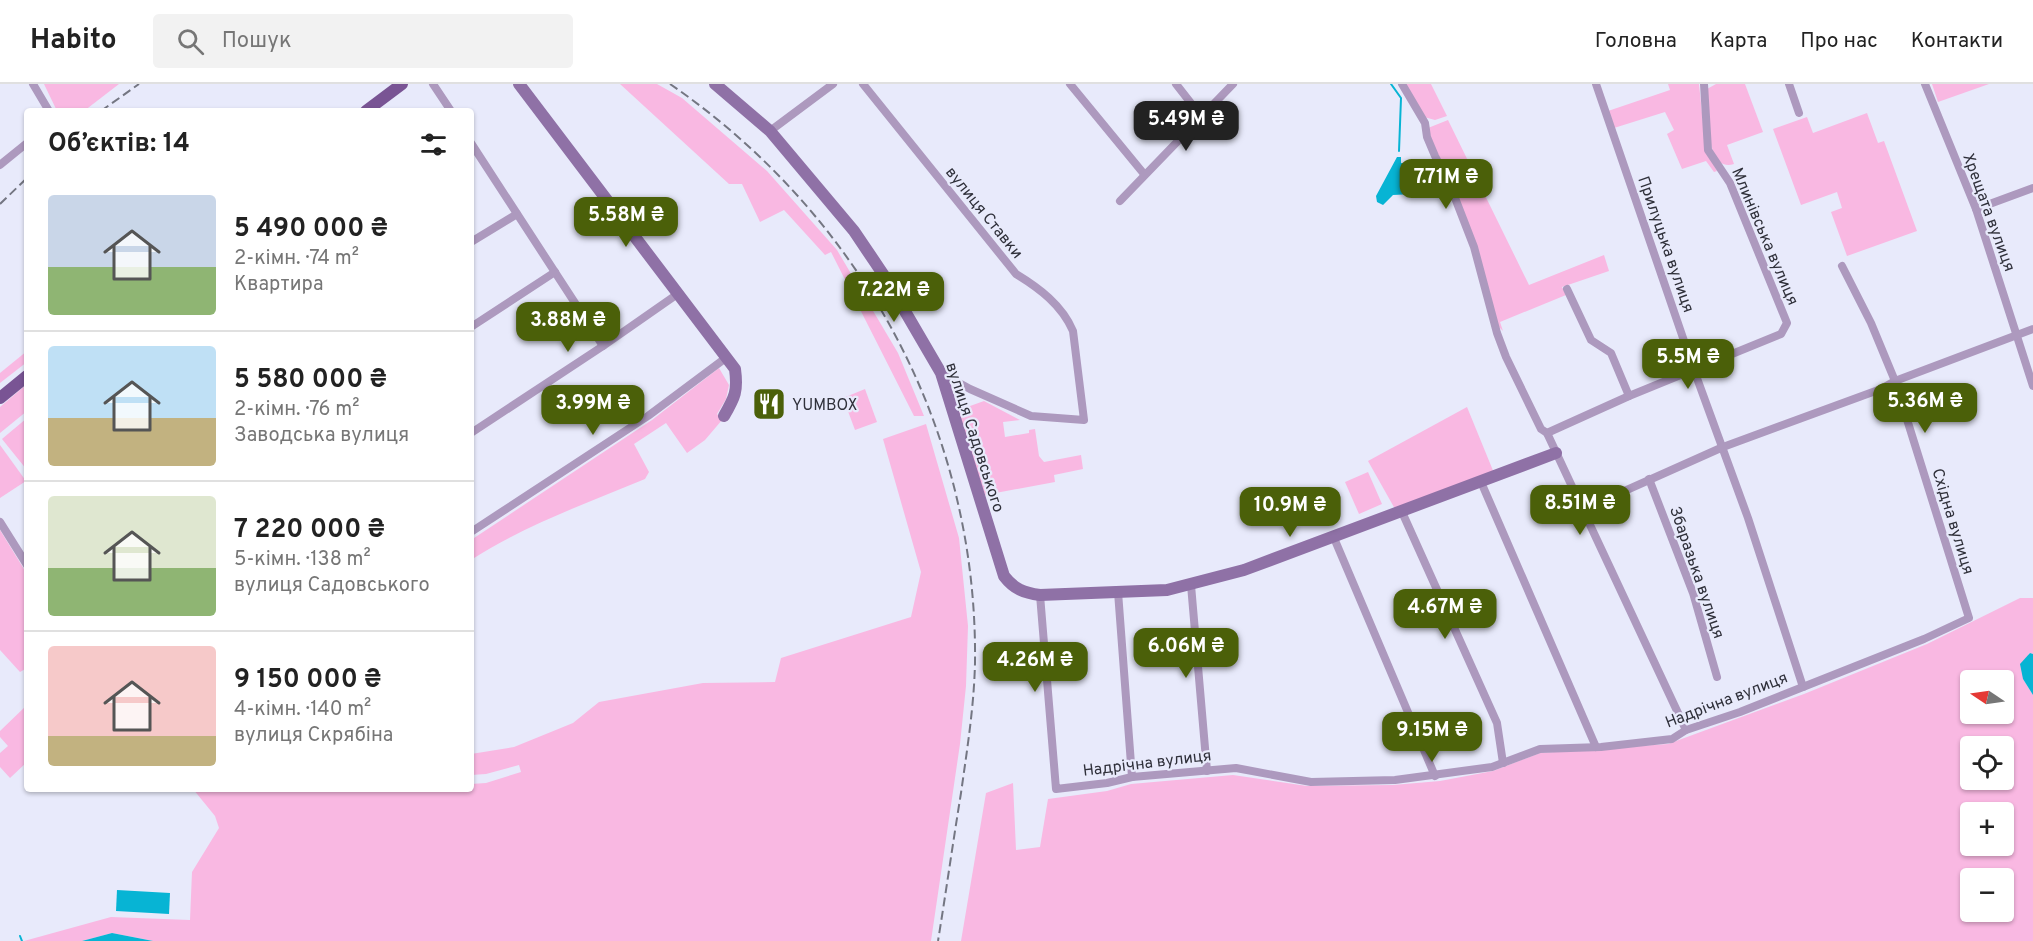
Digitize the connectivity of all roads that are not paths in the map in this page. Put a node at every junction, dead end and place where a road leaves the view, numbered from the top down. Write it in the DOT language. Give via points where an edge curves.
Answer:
graph roads {
  1 [pos="33,84"];
  2 [pos="402,84"];
  3 [pos="433,84"];
  4 [pos="519,84"];
  5 [pos="715,84"];
  6 [pos="833,84"];
  7 [pos="863,84"];
  8 [pos="1070,84"];
  9 [pos="1176,84"];
  10 [pos="1233,84"];
  11 [pos="1402,84"];
  12 [pos="1596,84"];
  13 [pos="1704,84"];
  14 [pos="1789,84"];
  15 [pos="1924,84"];
  16 [pos="47,108"];
  17 [pos="370,108"];
  18 [pos="448,108"];
  19 [pos="1799,113"];
  20 [pos="1201,116"];
  21 [pos="770,131"];
  22 [pos="24,145"];
  23 [pos="474,154"];
  24 [pos="0,165"];
  25 [pos="1144,174"];
  26 [pos="2033,188"];
  27 [pos="1120,201"];
  28 [pos="1976,209"];
  29 [pos="517,214"];
  30 [pos="474,240"];
  31 [pos="1842,266"];
  32 [pos="555,272"];
  33 [pos="1567,290"];
  34 [pos="679,293"];
  35 [pos="474,325"];
  36 [pos="2033,329"];
  37 [pos="2017,335"];
  38 [pos="603,346"];
  39 [pos="727,357"];
  40 [pos="1694,370"];
  41 [pos="941,373"];
  42 [pos="24,378"];
  43 [pos="1895,381"];
  44 [pos="2033,386"];
  45 [pos="1629,396"];
  46 [pos="0,398"];
  47 [pos="724,416"];
  48 [pos="474,431"];
  49 [pos="1548,433"];
  50 [pos="1723,447"];
  51 [pos="1556,453"];
  52 [pos="1649,479"];
  53 [pos="1481,482"];
  54 [pos="1582,510"];
  55 [pos="1402,512"];
  56 [pos="0,522"];
  57 [pos="474,530"];
  58 [pos="1334,538"];
  59 [pos="24,560"];
  60 [pos="1191,585"];
  61 [pos="1118,592"];
  62 [pos="1040,595"];
  63 [pos="1969,618"];
  64 [pos="1717,676"];
  65 [pos="1803,687"];
  66 [pos="1686,730"];
  67 [pos="1596,747"];
  68 [pos="1503,763"];
  69 [pos="1207,771"];
  70 [pos="1435,776"];
  71 [pos="1132,777"];
  1 -- 16 [label="street"];
  2 -- 17 [label="main road"];
  3 -- 18 [label="street"];
  4 -- 34 [label="street"];
  5 -- 21 [label="street, вулиця Садовського"];
  6 -- 21 [label="street"];
  7 -- 41 [label="street, вулиця Ставки" via="1016,274 1042,290 1069,320 1084,420 1031,416"];
  8 -- 25 [label="street"];
  9 -- 20 [label="street"];
  10 -- 20 [label="street"];
  11 -- 49 [label="street" via="1425,123 1427,137 1474,247 1506,357 1541,429"];
  12 -- 40 [label="street, Прилуцька вулиця"];
  13 -- 40 [label="street, Млинівська вулиця" via="1708,150 1730,183 1787,323 1781,334"];
  14 -- 19 [label="street"];
  15 -- 28 [label="street, Хрещата вулиця"];
  20 -- 25 [label="street"];
  21 -- 41 [label="street, вулиця Садовського" via="854,231"];
  22 -- 24 [label="street"];
  23 -- 29 [label="street"];
  25 -- 27 [label="street"];
  26 -- 28 [label="street"];
  28 -- 37 [label="street, Хрещата вулиця"];
  29 -- 30 [label="street"];
  29 -- 32 [label="street"];
  31 -- 43 [label="street, Східна вулиця"];
  32 -- 35 [label="street"];
  32 -- 38 [label="street"];
  33 -- 45 [label="street" via="1591,340 1611,353"];
  34 -- 38 [label="street"];
  34 -- 39 [label="street"];
  36 -- 37 [label="street"];
  37 -- 43 [label="street"];
  37 -- 44 [label="street, Хрещата вулиця"];
  38 -- 48 [label="street"];
  39 -- 47 [label="street" via="735,369 738,386"];
  39 -- 57 [label="street" via="648,416"];
  40 -- 45 [label="street, Млинівська вулиця"];
  40 -- 50 [label="street, Прилуцька вулиця"];
  41 -- 62 [label="street, вулиця Садовського" via="1004,576 1012,587"];
  42 -- 46 [label="main road"];
  43 -- 50 [label="street"];
  43 -- 63 [label="street, Східна вулиця"];
  45 -- 49 [label="street, Млинівська вулиця"];
  49 -- 51 [label="street"];
  50 -- 52 [label="street"];
  50 -- 65 [label="street, Прилуцька вулиця"];
  51 -- 53 [label="street"];
  51 -- 54 [label="street"];
  52 -- 54 [label="street"];
  52 -- 64 [label="street, Збаразька вулиця" via="1693,593"];
  53 -- 55 [label="street"];
  53 -- 67 [label="street"];
  54 -- 66 [label="street"];
  55 -- 58 [label="street"];
  55 -- 68 [label="street" via="1497,723"];
  56 -- 59 [label="street"];
  58 -- 60 [label="street"];
  58 -- 70 [label="street"];
  60 -- 61 [label="street"];
  60 -- 69 [label="street"];
  61 -- 62 [label="street"];
  61 -- 71 [label="street"];
  62 -- 71 [label="street, Надрічна вулиця" via="1056,789"];
  63 -- 65 [label="street, Надрічна вулиця"];
  65 -- 66 [label="street, Надрічна вулиця"];
  66 -- 67 [label="street, Надрічна вулиця" via="1672,739"];
  67 -- 68 [label="street, Надрічна вулиця" via="1540,748"];
  68 -- 70 [label="street, Надрічна вулиця"];
  69 -- 70 [label="street, Надрічна вулиця" via="1236,768 1311,782"];
  69 -- 71 [label="street, Надрічна вулиця"];
}
